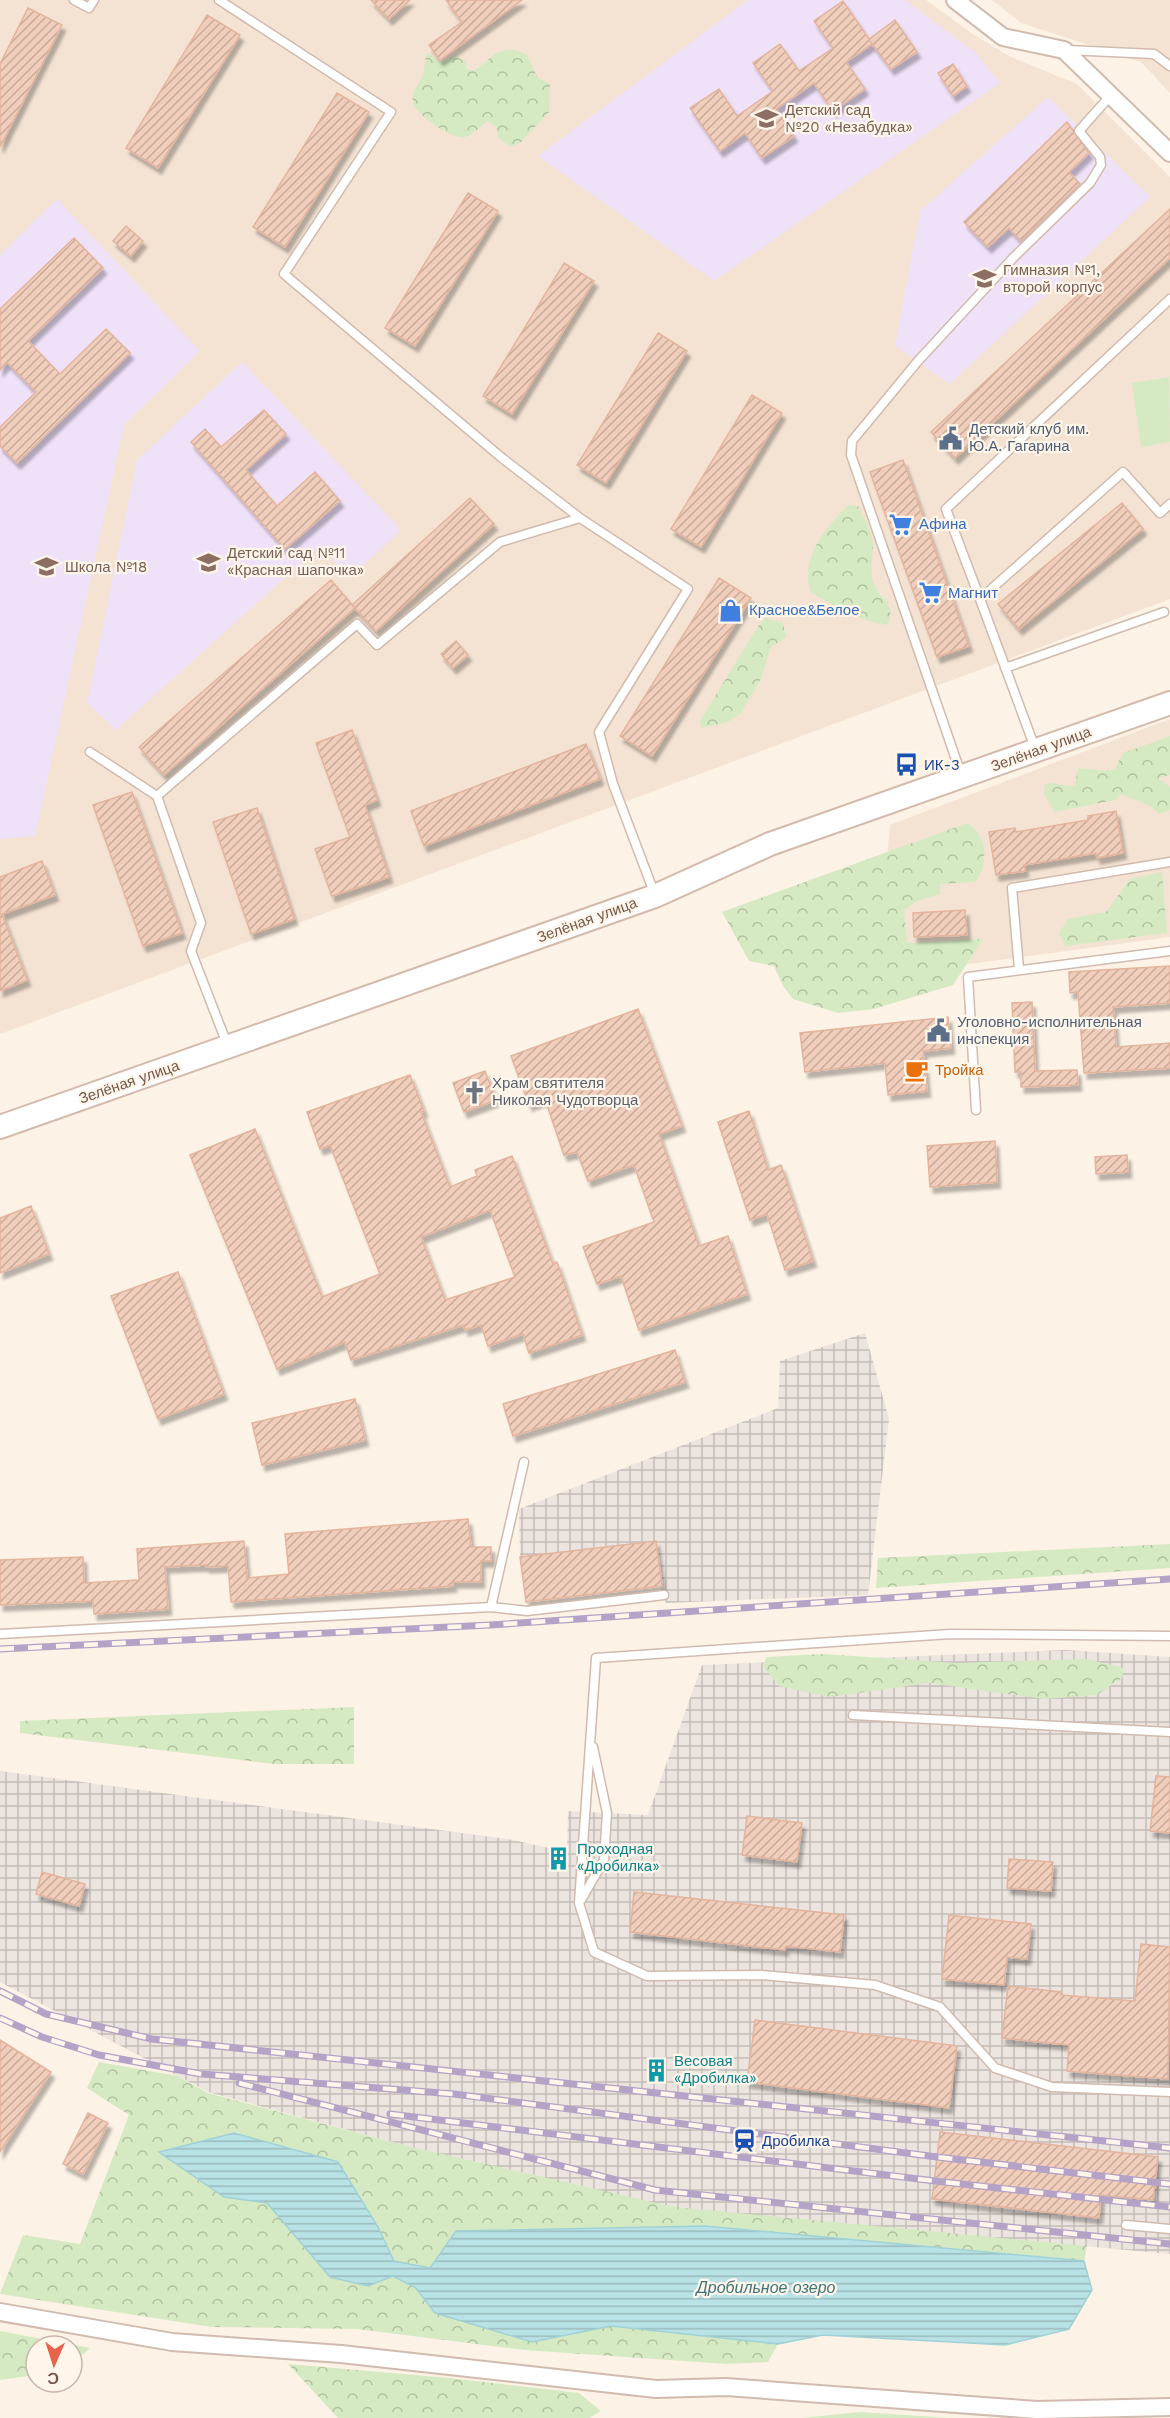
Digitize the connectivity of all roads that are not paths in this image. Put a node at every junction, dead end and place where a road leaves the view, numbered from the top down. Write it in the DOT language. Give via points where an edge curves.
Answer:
graph roads {
  1 [pos="74,0"];
  2 [pos="94,0"];
  3 [pos="219,0"];
  4 [pos="955,0"];
  5 [pos="1065,50"];
  6 [pos="1170,66"];
  7 [pos="1111,95"];
  8 [pos="1170,153"];
  9 [pos="1170,299"];
  10 [pos="1170,504"];
  11 [pos="580,518"];
  12 [pos="980,599"];
  13 [pos="1164,612"];
  14 [pos="1005,668"];
  15 [pos="1170,703"];
  16 [pos="1036,750"];
  17 [pos="90,752"];
  18 [pos="962,777"];
  19 [pos="157,796"];
  20 [pos="1170,862"];
  21 [pos="655,896"];
  22 [pos="1170,951"];
  23 [pos="1019,969"];
  24 [pos="228,1048"];
  25 [pos="976,1110"];
  26 [pos="0,1127"];
  27 [pos="524,1462"];
  28 [pos="664,1595"];
  29 [pos="491,1607"];
  30 [pos="0,1634"];
  31 [pos="1170,1636"];
  32 [pos="853,1715"];
  33 [pos="1170,1732"];
  34 [pos="591,1738"];
  35 [pos="579,1903"];
  36 [pos="1170,2092"];
  37 [pos="1126,2225"];
  38 [pos="1170,2229"];
  39 [pos="0,2312"];
  40 [pos="1170,2407"];
  1 -- 2 [label="lane" via="89,8"];
  3 -- 11 [label="lane" via="391,112 284,274"];
  4 -- 5 [label="street" via="1003,37"];
  5 -- 6 [label="lane" via="1154,54"];
  5 -- 7 [label="street"];
  7 -- 8 [label="street"];
  7 -- 18 [label="lane" via="1079,131 1100,157 1101,165 1090,183 1014,257 918,361 852,441 850,455"];
  9 -- 12 [label="lane" via="946,509"];
  10 -- 12 [label="lane" via="1160,513 1123,471"];
  11 -- 19 [label="lane" via="500,542 377,645 357,624"];
  11 -- 21 [label="lane" via="688,589 599,732 613,784"];
  12 -- 14 [label="lane"];
  13 -- 14 [label="lane"];
  14 -- 16 [label="lane"];
  15 -- 16 [label="main road, Зелёная улица"];
  16 -- 18 [label="main road, Зелёная улица"];
  17 -- 19 [label="lane"];
  18 -- 21 [label="main road, Зелёная улица" via="770,844"];
  19 -- 24 [label="lane" via="201,923 191,951"];
  20 -- 23 [label="lane" via="1012,888"];
  21 -- 24 [label="main road, Зелёная улица"];
  22 -- 23 [label="lane"];
  23 -- 25 [label="lane" via="968,977"];
  24 -- 26 [label="main road, Зелёная улица"];
  27 -- 29 [label="lane"];
  28 -- 29 [label="lane" via="527,1611"];
  29 -- 30 [label="lane"];
  31 -- 34 [label="lane" via="950,1634 596,1658"];
  32 -- 33 [label="lane"];
  34 -- 35 [label="lane"];
  34 -- 35 [label="lane" via="607,1814 604,1860"];
  35 -- 36 [label="lane" via="594,1952 647,1976 761,1975 875,1985 940,2007 995,2068 1052,2087"];
  37 -- 38 [label="lane"];
  39 -- 40 [label="street" via="172,2342 341,2354 656,2389 726,2387 1037,2410"];
}
